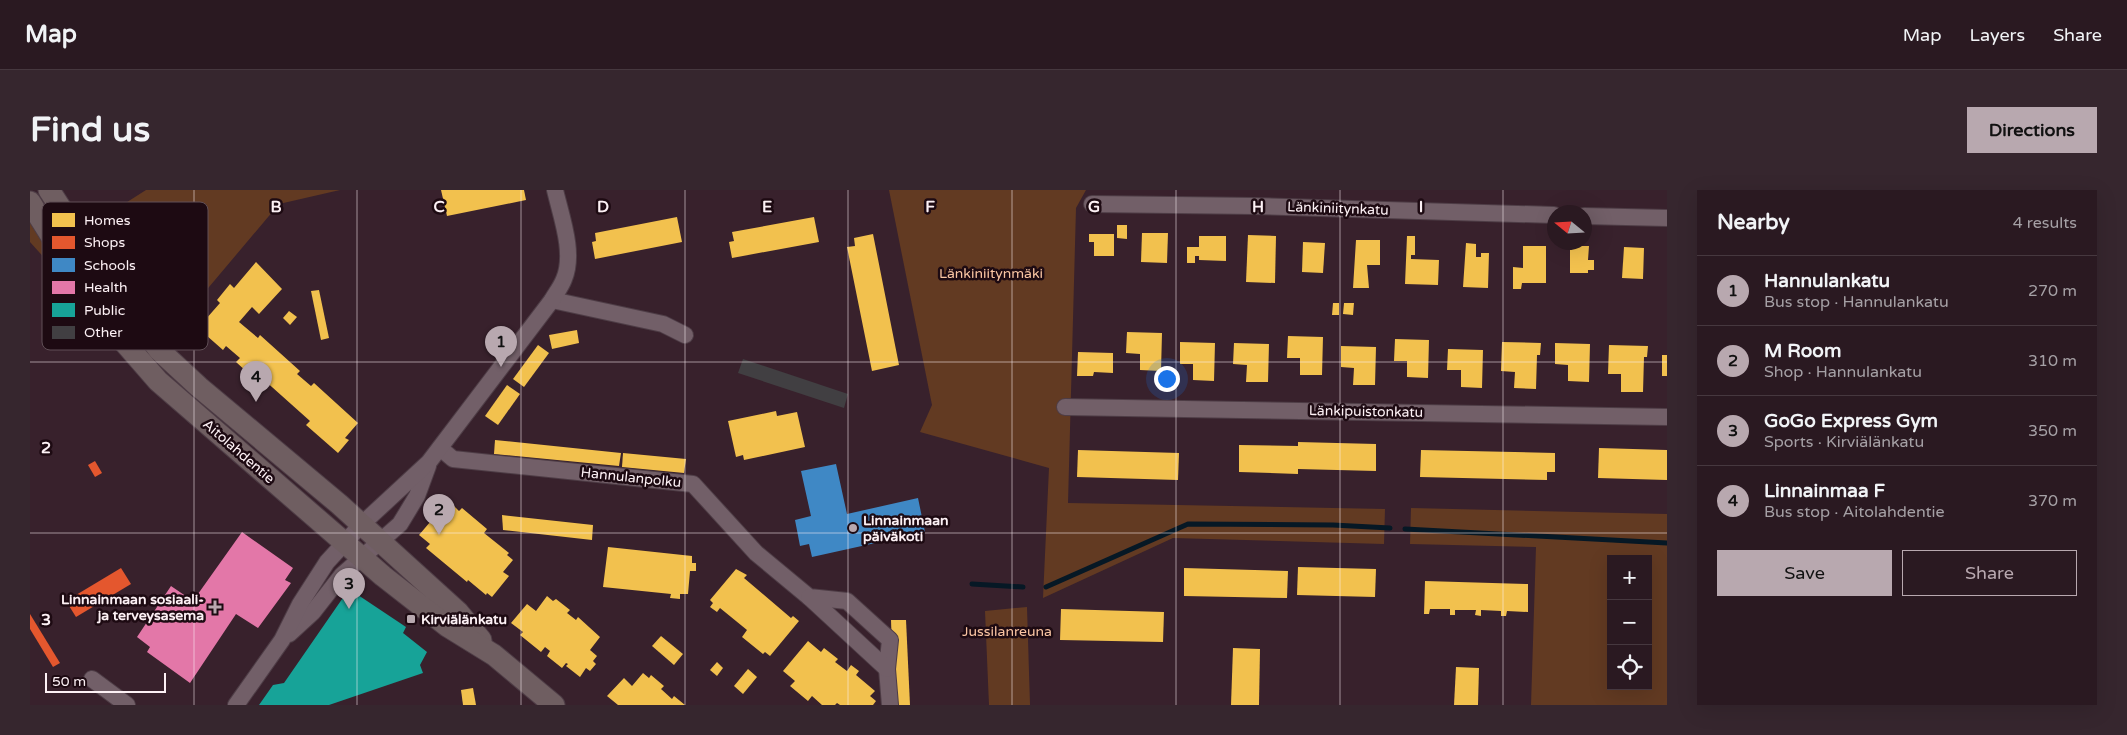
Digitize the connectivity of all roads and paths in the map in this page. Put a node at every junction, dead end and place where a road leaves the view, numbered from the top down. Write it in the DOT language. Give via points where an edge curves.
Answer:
graph roads {
  1 [pos="49,190"];
  2 [pos="555,190"];
  3 [pos="1254,198"];
  4 [pos="30,202"];
  5 [pos="57,202"];
  6 [pos="1092,204"];
  7 [pos="1547,215"];
  8 [pos="1592,216"];
  9 [pos="1667,218"];
  10 [pos="42,221"];
  11 [pos="552,300"];
  12 [pos="685,336"];
  13 [pos="130,350"];
  14 [pos="159,350"];
  15 [pos="1065,407"];
  16 [pos="1667,417"];
  17 [pos="440,448"];
  18 [pos="429,462"];
  19 [pos="361,525"];
  20 [pos="380,542"];
  21 [pos="344,543"];
  22 [pos="361,558"];
  23 [pos="809,597"];
  24 [pos="282,640"];
  25 [pos="494,655"];
  26 [pos="887,668"];
  27 [pos="92,679"];
  28 [pos="126,705"];
  29 [pos="236,705"];
  30 [pos="554,705"];
  31 [pos="890,705"];
  1 -- 5 [label="main road, Aitolahdentie"];
  2 -- 11 [label="street" via="568,264 565,279"];
  3 -- 6 [label="street, Länkiniitynkatu"];
  3 -- 7 [label="street, Länkiniitynkatu"];
  4 -- 10 [label="main road, Aitolahdentie"];
  8 -- 9 [label="street"];
  11 -- 12 [label="street" via="663,324"];
  11 -- 17 [label="street"];
  13 -- 21 [label="main road, Aitolahdentie" via="143,366"];
  14 -- 19 [label="main road, Aitolahdentie"];
  15 -- 16 [label="street, Länkipuistonkatu"];
  17 -- 18 [label="street"];
  17 -- 23 [label="street, Hannulanpolku" via="454,459 694,484 756,553"];
  18 -- 19 [label="street"];
  18 -- 20 [label="street" via="417,496 400,524"];
  19 -- 20 [label="main road, Aitolahdentie"];
  19 -- 21 [label="street"];
  20 -- 22 [label="street"];
  20 -- 25 [label="main road, Aitolahdentie" via="458,612"];
  21 -- 22 [label="main road, Aitolahdentie"];
  21 -- 24 [label="street" via="327,562 300,604"];
  22 -- 24 [label="street" via="336,581 313,612"];
  22 -- 25 [label="main road, Aitolahdentie" via="447,626"];
  23 -- 26 [label="street, Hannulanpolku"];
  23 -- 26 [label="street" via="847,602 890,640"];
  24 -- 29 [label="street"];
  25 -- 30 [label="main road, Aitolahdentie"];
  26 -- 31 [label="street"];
  27 -- 28 [label="street"];
}
